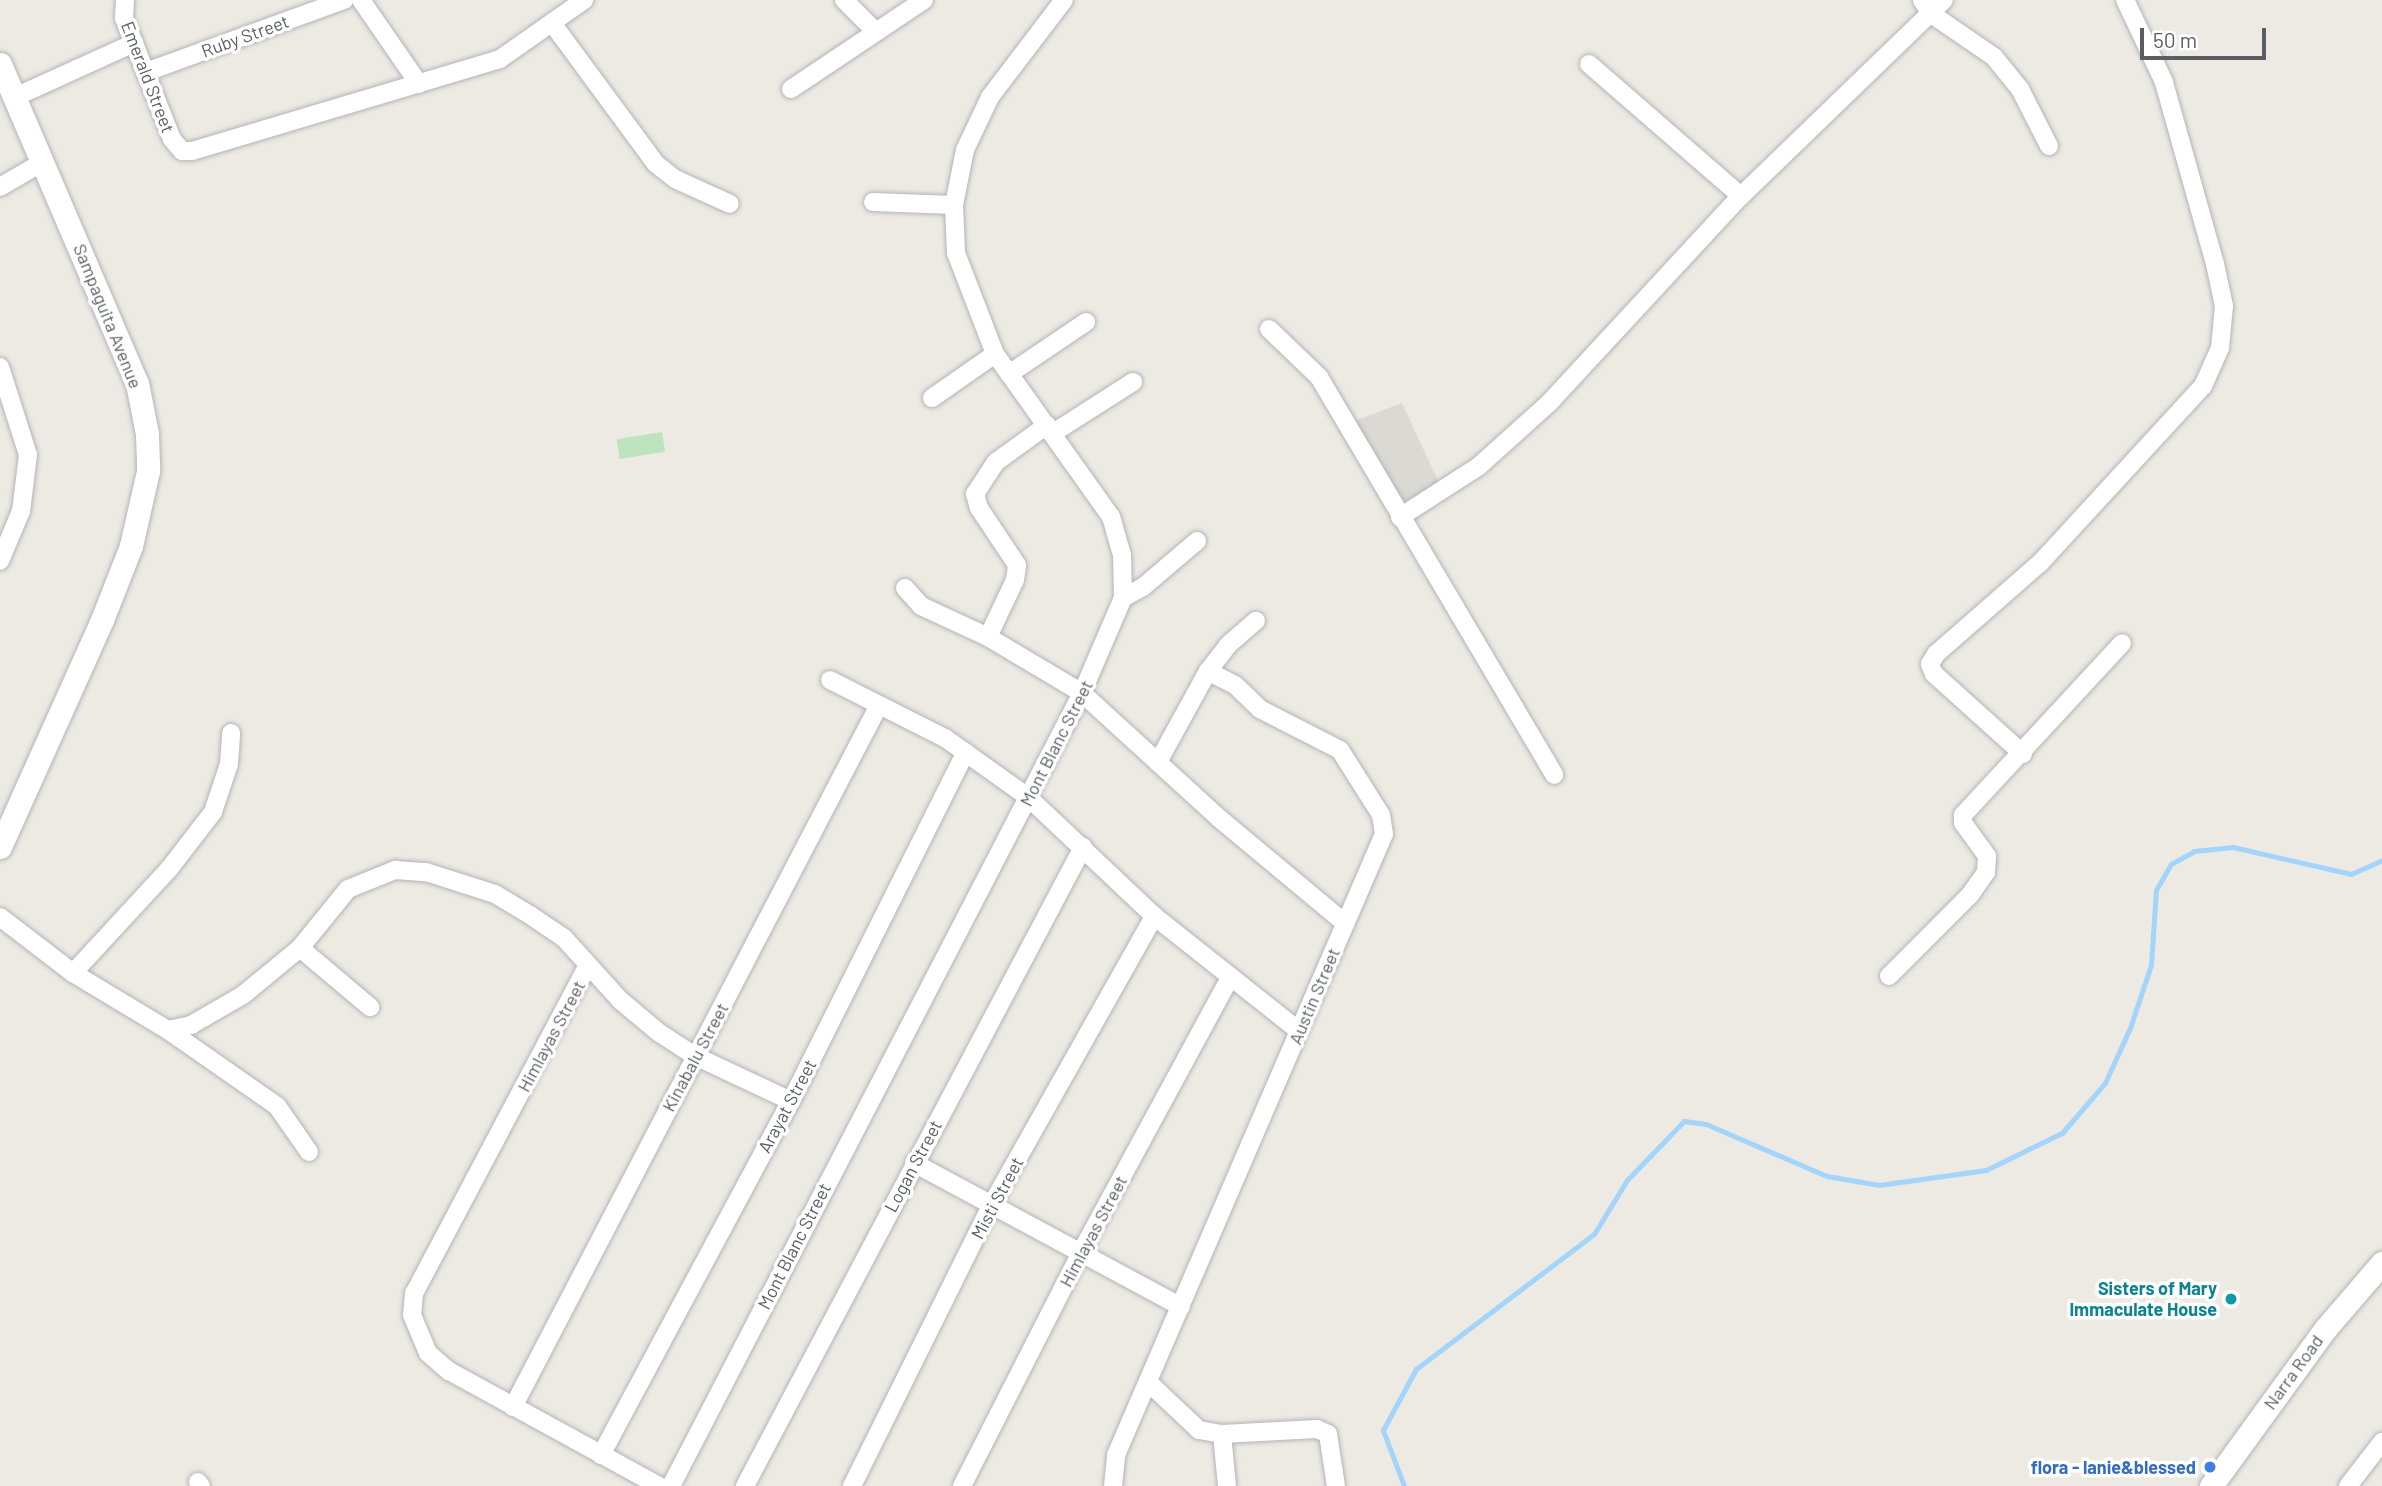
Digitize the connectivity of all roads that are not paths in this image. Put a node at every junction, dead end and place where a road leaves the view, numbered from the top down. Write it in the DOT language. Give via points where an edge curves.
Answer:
graph roads {
  1 [pos="125,0"];
  2 [pos="344,0"];
  3 [pos="360,0"];
  4 [pos="584,0"];
  5 [pos="844,0"];
  6 [pos="923,0"];
  7 [pos="1064,0"];
  8 [pos="1944,0"];
  9 [pos="2125,0"];
  10 [pos="1926,6"];
  11 [pos="552,23"];
  12 [pos="874,30"];
  13 [pos="134,43"];
  14 [pos="0,64"];
  15 [pos="1589,64"];
  16 [pos="146,72"];
  17 [pos="419,83"];
  18 [pos="791,89"];
  19 [pos="15,97"];
  20 [pos="2049,146"];
  21 [pos="43,162"];
  22 [pos="0,187"];
  23 [pos="1741,196"];
  24 [pos="873,202"];
  25 [pos="730,204"];
  26 [pos="954,205"];
  27 [pos="1086,322"];
  28 [pos="1269,329"];
  29 [pos="995,354"];
  30 [pos="0,367"];
  31 [pos="1009,374"];
  32 [pos="1133,382"];
  33 [pos="932,398"];
  34 [pos="1050,429"];
  35 [pos="1400,517"];
  36 [pos="1197,541"];
  37 [pos="0,561"];
  38 [pos="905,588"];
  39 [pos="1123,598"];
  40 [pos="1256,621"];
  41 [pos="988,637"];
  42 [pos="2122,643"];
  43 [pos="1208,671"];
  44 [pos="830,680"];
  45 [pos="1082,694"];
  46 [pos="878,707"];
  47 [pos="231,733"];
  48 [pos="966,752"];
  49 [pos="2023,754"];
  50 [pos="1158,762"];
  51 [pos="1554,775"];
  52 [pos="1029,798"];
  53 [pos="0,847"];
  54 [pos="1083,848"];
  55 [pos="1154,916"];
  56 [pos="0,917"];
  57 [pos="1345,923"];
  58 [pos="300,948"];
  59 [pos="589,965"];
  60 [pos="73,973"];
  61 [pos="1889,976"];
  62 [pos="1230,978"];
  63 [pos="370,1007"];
  64 [pos="168,1030"];
  65 [pos="1299,1031"];
  66 [pos="695,1056"];
  67 [pos="790,1101"];
  68 [pos="309,1152"];
  69 [pos="914,1163"];
  70 [pos="992,1204"];
  71 [pos="1080,1254"];
  72 [pos="2382,1263"];
  73 [pos="1181,1307"];
  74 [pos="1148,1382"];
  75 [pos="513,1407"];
  76 [pos="1222,1434"];
  77 [pos="2382,1442"];
  78 [pos="601,1455"];
  79 [pos="659,1486"];
  80 [pos="671,1486"];
  81 [pos="746,1486"];
  82 [pos="852,1486"];
  83 [pos="962,1486"];
  84 [pos="1113,1486"];
  85 [pos="1227,1486"];
  86 [pos="1336,1486"];
  87 [pos="2211,1486"];
  88 [pos="2348,1486"];
  1 -- 13 [label="street, Emerald Street" via="122,10"];
  2 -- 16 [label="street, Ruby Street"];
  3 -- 17 [label="street"];
  4 -- 11 [label="street"];
  5 -- 12 [label="street"];
  6 -- 12 [label="street"];
  7 -- 26 [label="street, Mont Blanc Street" via="990,97 965,150"];
  8 -- 10 [label="street"];
  9 -- 49 [label="street" via="2164,82 2208,239 2224,306 2220,348 2203,386 2040,562 1936,653 1930,664 1934,674"];
  10 -- 20 [label="street" via="1994,57 2020,89"];
  10 -- 23 [label="street"];
  11 -- 17 [label="street" via="500,59"];
  11 -- 25 [label="street" via="656,164 675,179"];
  12 -- 18 [label="street"];
  13 -- 16 [label="street, Emerald Street"];
  13 -- 19 [label="street"];
  14 -- 19 [label="street, Sampaguita Avenue"];
  15 -- 23 [label="street"];
  16 -- 17 [label="street, Emerald Street" via="172,139 182,151"];
  19 -- 21 [label="street, Sampaguita Avenue"];
  21 -- 22 [label="street"];
  21 -- 53 [label="street, Sampaguita Avenue" via="137,383 149,471 131,546 102,620"];
  23 -- 35 [label="street" via="1549,402 1479,466"];
  24 -- 26 [label="street"];
  26 -- 29 [label="street, Mont Blanc Street" via="956,253"];
  27 -- 31 [label="street"];
  28 -- 35 [label="street" via="1319,377"];
  29 -- 31 [label="street, Mont Blanc Street"];
  29 -- 33 [label="street"];
  30 -- 37 [label="street" via="20,422 27,474 21,511"];
  31 -- 34 [label="street, Mont Blanc Street"];
  32 -- 34 [label="street"];
  34 -- 39 [label="street, Mont Blanc Street" via="1111,517 1122,555"];
  34 -- 41 [label="street" via="996,462 975,494 979,509 1017,565 1015,580"];
  35 -- 51 [label="street"];
  36 -- 39 [label="street"];
  38 -- 41 [label="street" via="921,606"];
  39 -- 45 [label="street, Mont Blanc Street"];
  40 -- 43 [label="street" via="1228,645"];
  41 -- 45 [label="street"];
  42 -- 49 [label="street"];
  43 -- 50 [label="street"];
  43 -- 57 [label="street, Austin Street" via="1235,685 1260,709 1340,750 1381,815 1381,849"];
  44 -- 46 [label="street"];
  45 -- 50 [label="street"];
  45 -- 52 [label="street, Mont Blanc Street"];
  46 -- 48 [label="street"];
  46 -- 66 [label="street, Kinabalu Street"];
  47 -- 60 [label="street" via="226,776 213,812 169,869"];
  48 -- 52 [label="street"];
  48 -- 67 [label="street, Arayat Street"];
  49 -- 61 [label="street" via="1963,815 1963,823 1987,856 1986,873"];
  50 -- 57 [label="street"];
  52 -- 54 [label="street"];
  52 -- 80 [label="street, Mont Blanc Street"];
  54 -- 55 [label="street"];
  54 -- 69 [label="street, Logan Street"];
  55 -- 62 [label="street"];
  55 -- 70 [label="street, Misti Street"];
  56 -- 60 [label="street"];
  57 -- 65 [label="street, Austin Street"];
  58 -- 59 [label="street, Himlayas Street" via="348,889 395,870 426,872 495,894 564,938"];
  58 -- 63 [label="street"];
  58 -- 64 [label="street, Himlayas Street" via="211,1015"];
  59 -- 66 [label="street" via="620,1000"];
  59 -- 75 [label="street, Himlayas Street" via="414,1293 412,1315 428,1353 449,1371"];
  60 -- 64 [label="street"];
  62 -- 65 [label="street"];
  62 -- 71 [label="street, Himlayas Street"];
  64 -- 68 [label="street" via="277,1106"];
  65 -- 73 [label="street, Austin Street"];
  66 -- 67 [label="street"];
  66 -- 75 [label="street, Kinabalu Street"];
  67 -- 78 [label="street, Arayat Street"];
  69 -- 70 [label="street"];
  69 -- 81 [label="street, Logan Street"];
  70 -- 71 [label="street"];
  70 -- 82 [label="street, Misti Street"];
  71 -- 73 [label="street"];
  71 -- 83 [label="street, Himlayas Street"];
  72 -- 87 [label="street, Narra Road" via="2326,1328"];
  73 -- 74 [label="street, Austin Street"];
  74 -- 76 [label="street" via="1190,1424"];
  74 -- 84 [label="street, Austin Street" via="1116,1455"];
  75 -- 78 [label="street, Himlayas Street"];
  76 -- 85 [label="street"];
  76 -- 86 [label="street" via="1317,1429 1328,1434"];
  77 -- 88 [label="street"];
  78 -- 79 [label="street, Himlayas Street"];
}
